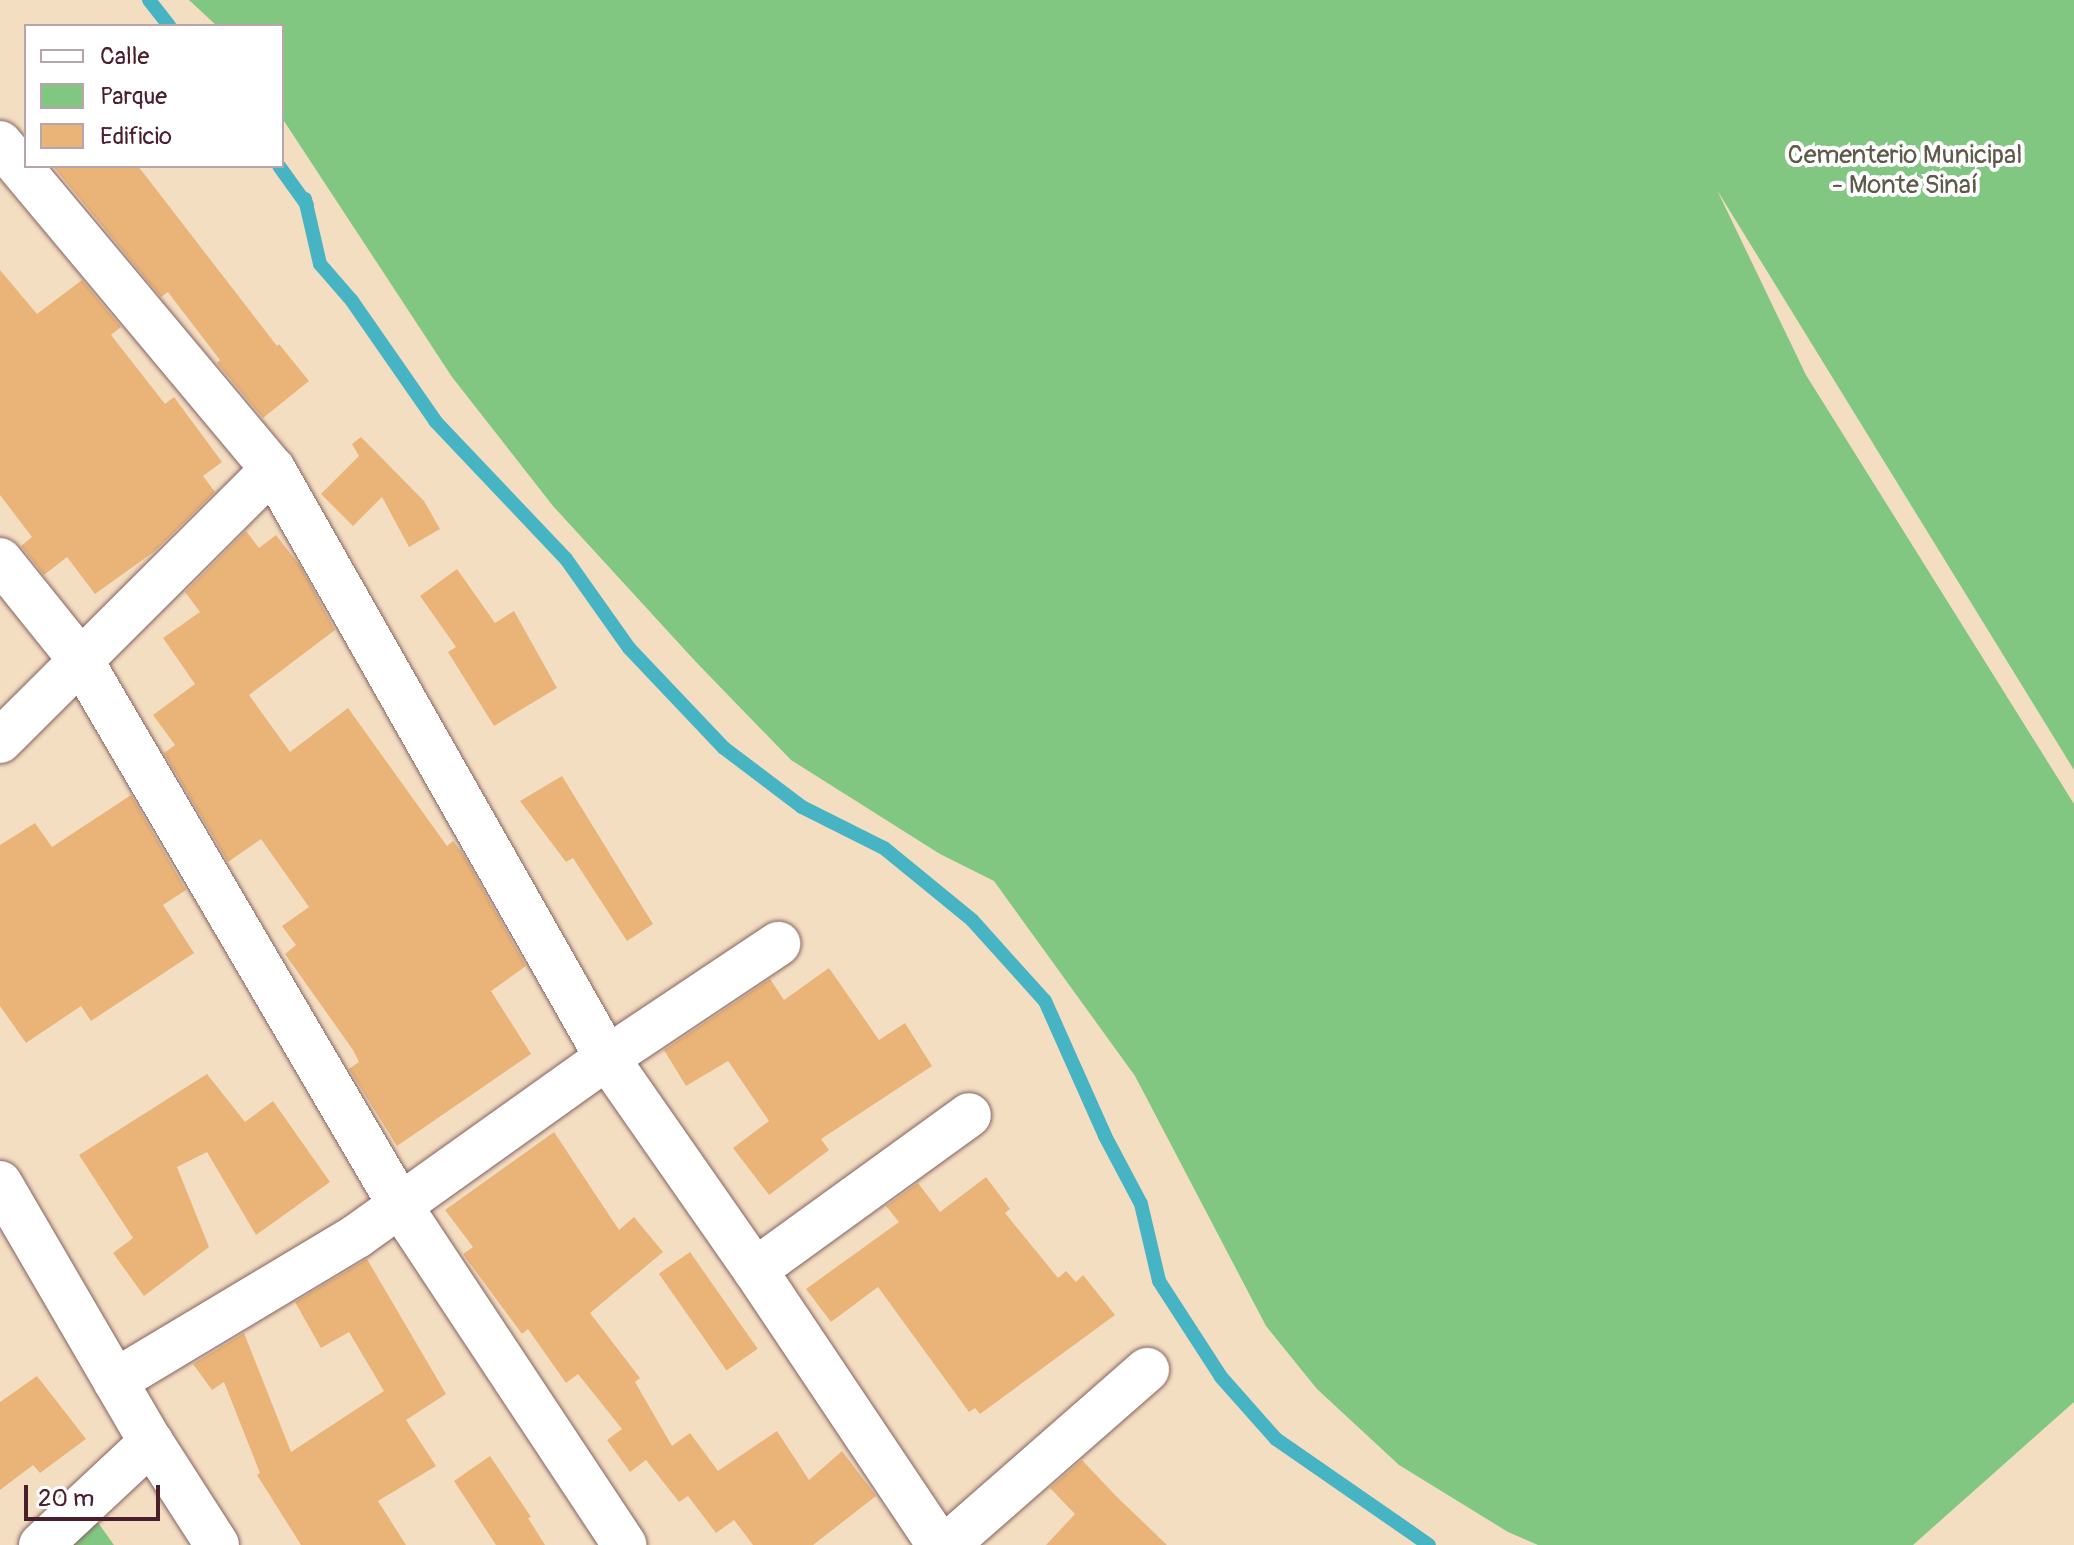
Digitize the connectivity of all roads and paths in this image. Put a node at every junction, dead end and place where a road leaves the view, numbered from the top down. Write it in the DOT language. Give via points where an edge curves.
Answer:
graph roads {
  1 [pos="0,143"];
  2 [pos="273,469"];
  3 [pos="0,560"];
  4 [pos="82,662"];
  5 [pos="0,741"];
  6 [pos="778,944"];
  7 [pos="607,1058"];
  8 [pos="969,1115"];
  9 [pos="0,1183"];
  10 [pos="401,1207"];
  11 [pos="755,1270"];
  12 [pos="1147,1370"];
  13 [pos="115,1381"];
  14 [pos="151,1442"];
  15 [pos="41,1545"];
  16 [pos="217,1545"];
  17 [pos="625,1545"];
  18 [pos="939,1545"];
  19 [pos="947,1545"];
  1 -- 2 [label="street"];
  2 -- 4 [label="street"];
  2 -- 7 [label="street"];
  3 -- 4 [label="street"];
  4 -- 5 [label="street"];
  4 -- 10 [label="street"];
  6 -- 7 [label="street"];
  7 -- 10 [label="street"];
  7 -- 11 [label="street"];
  8 -- 11 [label="street"];
  9 -- 13 [label="street"];
  10 -- 13 [label="street"];
  10 -- 17 [label="street"];
  11 -- 18 [label="street"];
  12 -- 19 [label="street"];
  13 -- 14 [label="street"];
  14 -- 15 [label="street"];
  14 -- 16 [label="street"];
}
